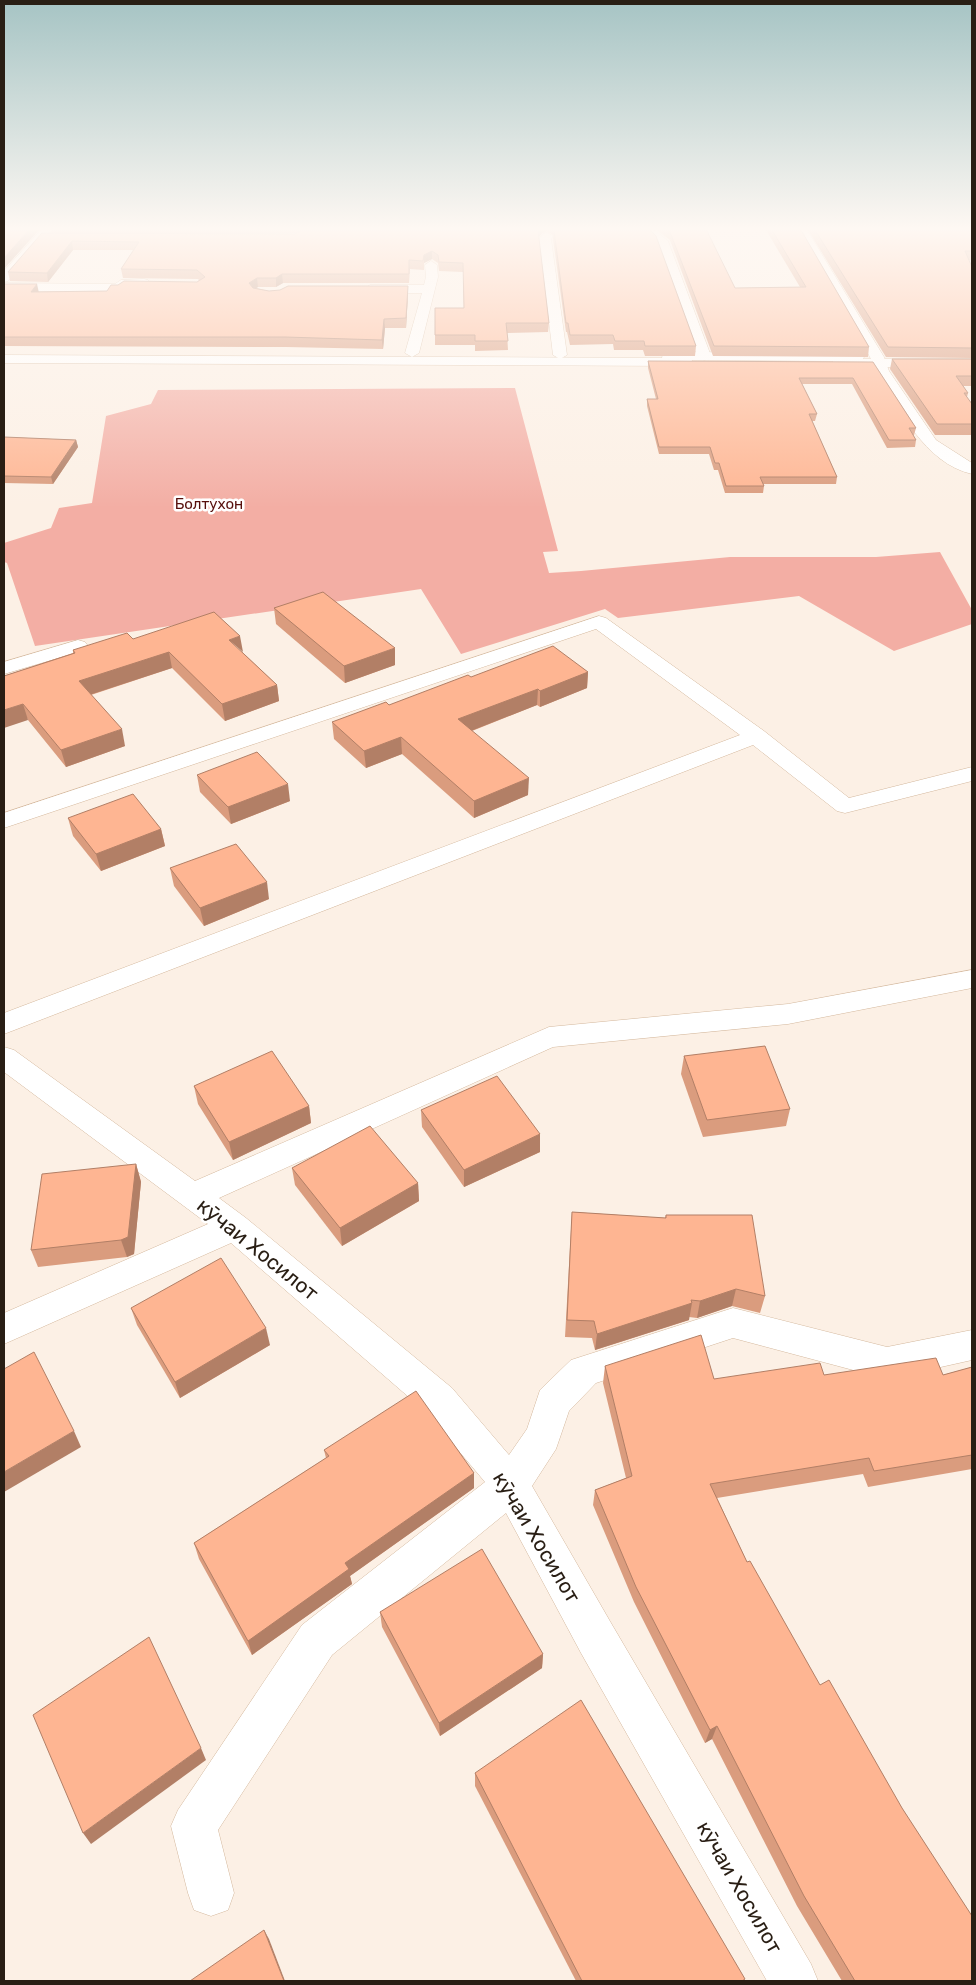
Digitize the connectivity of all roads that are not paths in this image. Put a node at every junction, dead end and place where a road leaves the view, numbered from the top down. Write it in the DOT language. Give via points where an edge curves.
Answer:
graph roads {
  1 [pos="420,323"];
  2 [pos="556,323"];
  3 [pos="692,323"];
  4 [pos="856,323"];
  5 [pos="4,352"];
  6 [pos="412,354"];
  7 [pos="560,355"];
  8 [pos="704,356"];
  9 [pos="972,356"];
  10 [pos="4,359"];
  11 [pos="878,360"];
  12 [pos="972,363"];
  13 [pos="972,469"];
  14 [pos="78,646"];
  15 [pos="4,668"];
  16 [pos="756,736"];
  17 [pos="972,774"];
  18 [pos="4,821"];
  19 [pos="972,979"];
  20 [pos="4,1024"];
  21 [pos="4,1057"];
  22 [pos="192,1196"];
  23 [pos="235,1227"];
  24 [pos="4,1330"];
  25 [pos="972,1345"];
  26 [pos="511,1485"];
  27 [pos="211,1892"];
  28 [pos="794,1981"];
  1 -- 6 [label="main road"];
  2 -- 7 [label="main road"];
  3 -- 8 [label="main road"];
  4 -- 11 [label="main road"];
  5 -- 6 [label="main road"];
  6 -- 7 [label="main road"];
  7 -- 8 [label="main road"];
  8 -- 11 [label="main road"];
  9 -- 11 [label="main road"];
  10 -- 11 [label="main road"];
  11 -- 12 [label="main road"];
  11 -- 13 [label="main road" via="930,443"];
  14 -- 15 [label="main road"];
  16 -- 17 [label="main road" via="845,806"];
  16 -- 18 [label="main road" via="599,622"];
  16 -- 20 [label="main road"];
  19 -- 22 [label="main road" via="788,1014 549,1037"];
  21 -- 22 [label="main road, кӯчаи Хосилот"];
  22 -- 23 [label="main road, кӯчаи Хосилот"];
  23 -- 24 [label="main road"];
  23 -- 26 [label="main road, кӯчаи Хосилот" via="439,1400"];
  25 -- 26 [label="main road" via="887,1363 733,1323 584,1371 553,1402 543,1437"];
  26 -- 27 [label="main road" via="316,1640 194,1826"];
  26 -- 28 [label="main road, кӯчаи Хосилот"];
}
